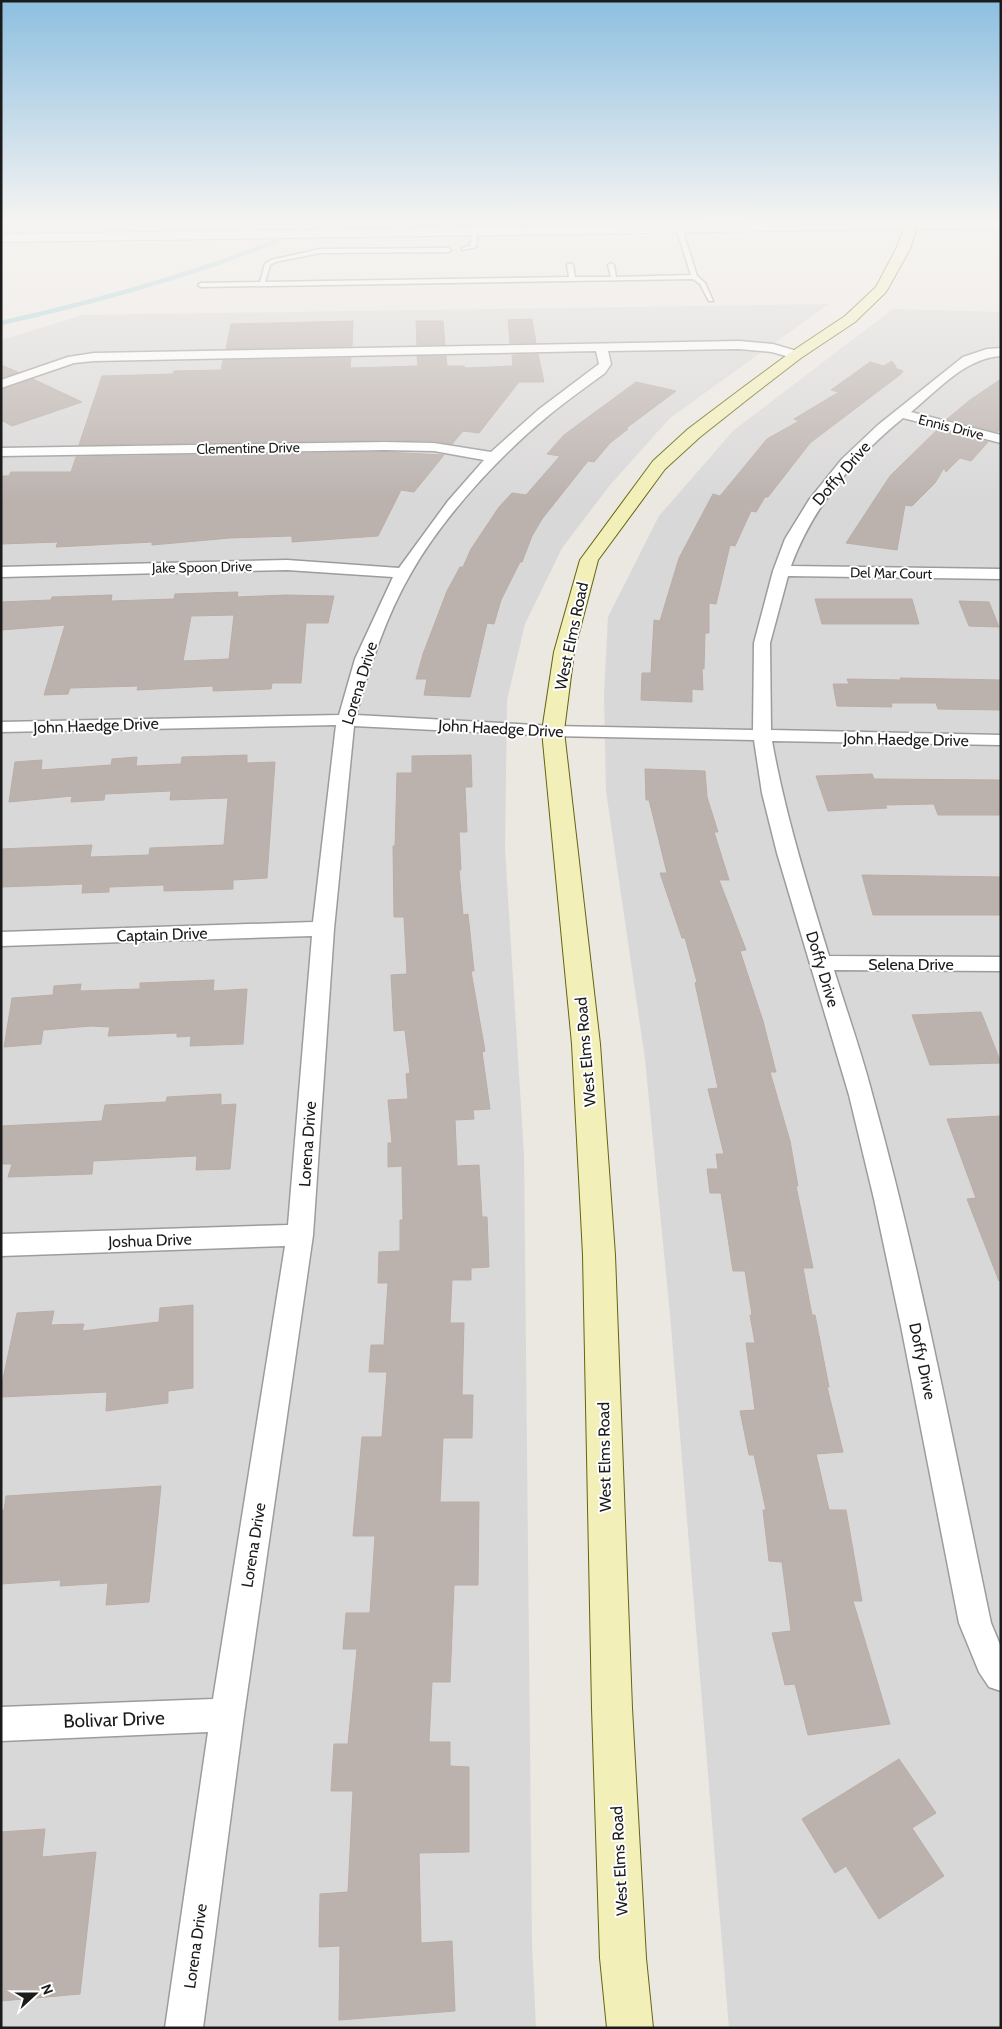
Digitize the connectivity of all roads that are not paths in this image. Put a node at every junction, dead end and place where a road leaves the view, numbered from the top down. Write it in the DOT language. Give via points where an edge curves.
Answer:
graph roads {
  1 [pos="855,314"];
  2 [pos="602,348"];
  3 [pos="1001,352"];
  4 [pos="796,355"];
  5 [pos="1,384"];
  6 [pos="902,414"];
  7 [pos="1001,439"];
  8 [pos="1,452"];
  9 [pos="494,457"];
  10 [pos="781,571"];
  11 [pos="1,572"];
  12 [pos="403,573"];
  13 [pos="1001,574"];
  14 [pos="346,720"];
  15 [pos="1,727"];
  16 [pos="553,731"];
  17 [pos="762,736"];
  18 [pos="1001,740"];
  19 [pos="323,930"];
  20 [pos="1,939"];
  21 [pos="822,963"];
  22 [pos="1001,964"];
  23 [pos="300,1235"];
  24 [pos="1,1244"];
  25 [pos="1001,1675"];
  26 [pos="227,1715"];
  27 [pos="1,1724"];
  28 [pos="184,2028"];
  29 [pos="630,2028"];
  1 -- 4 [label="main road, West Elms Road"];
  2 -- 4 [label="street" via="739,345 773,348"];
  2 -- 5 [label="street" via="94,357 72,360"];
  2 -- 9 [label="street, Lorena Drive" via="605,364 600,370 543,413"];
  3 -- 6 [label="street, Doffy Drive" via="967,360"];
  4 -- 16 [label="main road, West Elms Road" via="694,433 659,465 589,560 564,652"];
  6 -- 7 [label="street, Ennis Drive"];
  6 -- 10 [label="street, Doffy Drive" via="847,462 816,500 793,539"];
  8 -- 9 [label="street, Clementine Drive" via="385,446 434,447"];
  9 -- 12 [label="street, Lorena Drive" via="453,504"];
  10 -- 13 [label="street, Del Mar Court"];
  10 -- 17 [label="street, Doffy Drive" via="762,643"];
  11 -- 12 [label="street, Jake Spoon Drive" via="287,565"];
  12 -- 14 [label="street, Lorena Drive" via="364,659"];
  14 -- 15 [label="street, John Haedge Drive"];
  14 -- 16 [label="street, John Haedge Drive"];
  14 -- 19 [label="street, Lorena Drive"];
  16 -- 17 [label="street, John Haedge Drive"];
  16 -- 29 [label="main road, West Elms Road" via="586,1044 599,1254 612,1708 623,1958"];
  17 -- 18 [label="street, John Haedge Drive"];
  17 -- 21 [label="street, Doffy Drive" via="787,853"];
  19 -- 20 [label="street, Captain Drive"];
  19 -- 23 [label="street, Lorena Drive"];
  21 -- 22 [label="street, Selena Drive"];
  21 -- 25 [label="street, Doffy Drive" via="888,1199 975,1623 990,1660"];
  23 -- 24 [label="street, Joshua Drive"];
  23 -- 26 [label="street, Lorena Drive"];
  26 -- 27 [label="street, Bolivar Drive"];
  26 -- 28 [label="street, Lorena Drive"];
}
